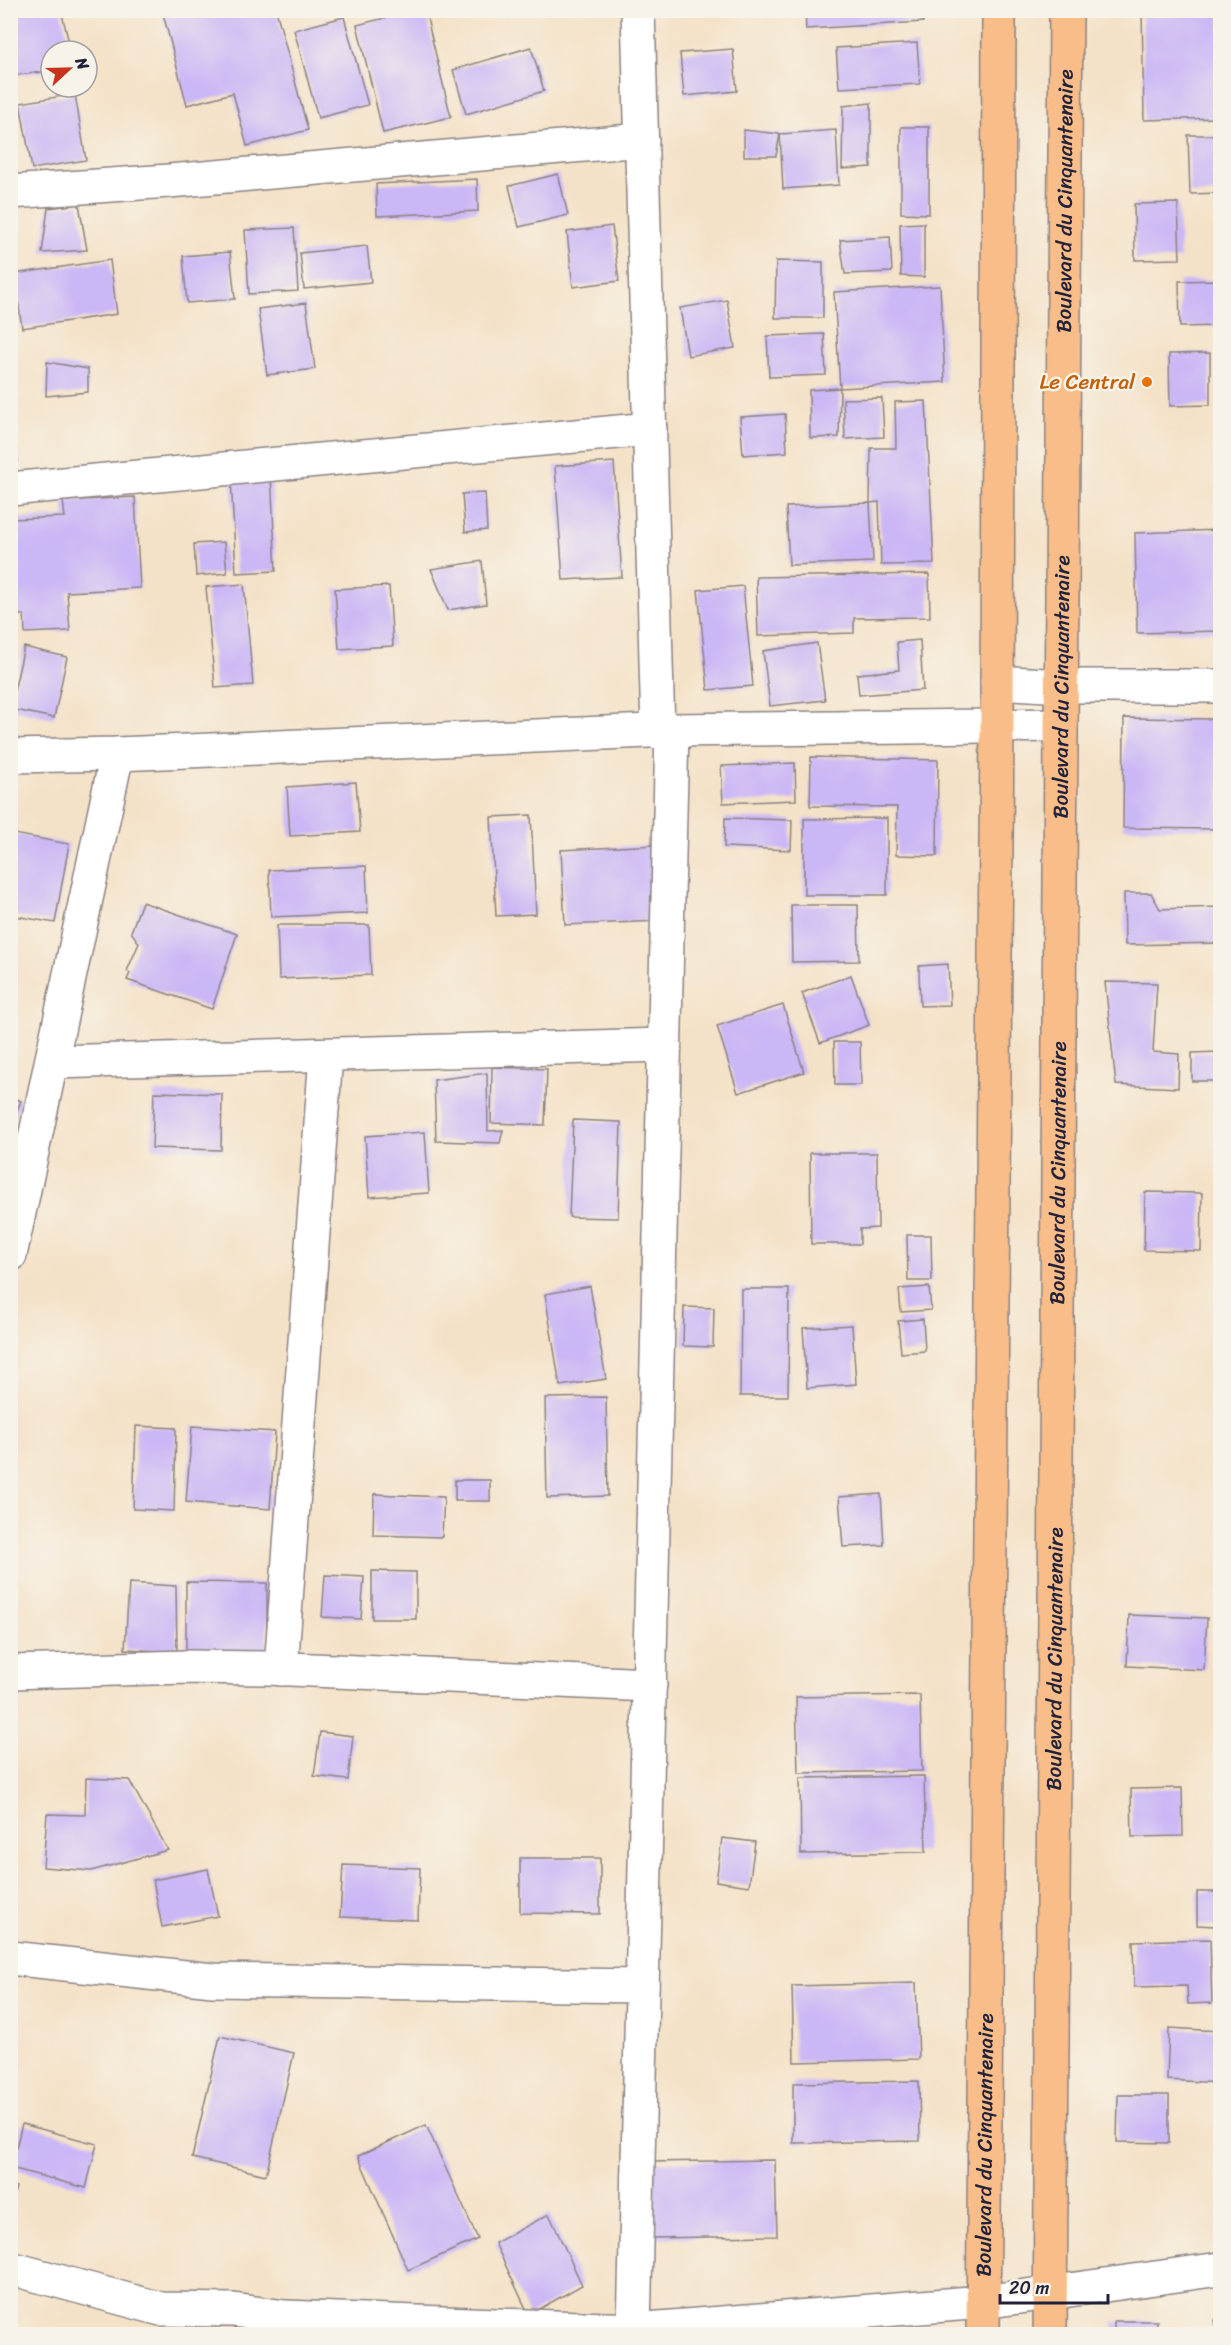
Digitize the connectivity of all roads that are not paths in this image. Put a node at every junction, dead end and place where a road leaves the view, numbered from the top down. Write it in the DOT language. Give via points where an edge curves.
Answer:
graph roads {
  1 [pos="638,10"];
  2 [pos="999,10"];
  3 [pos="1066,10"];
  4 [pos="642,140"];
  5 [pos="10,192"];
  6 [pos="650,429"];
  7 [pos="10,489"];
  8 [pos="997,682"];
  9 [pos="1062,686"];
  10 [pos="1221,686"];
  11 [pos="1060,725"];
  12 [pos="997,727"];
  13 [pos="665,731"];
  14 [pos="117,754"];
  15 [pos="10,756"];
  16 [pos="664,1045"];
  17 [pos="326,1055"];
  18 [pos="52,1062"];
  19 [pos="10,1255"];
  20 [pos="281,1669"];
  21 [pos="10,1672"];
  22 [pos="650,1685"];
  23 [pos="10,1958"];
  24 [pos="642,1986"];
  25 [pos="10,2268"];
  26 [pos="1221,2270"];
  27 [pos="1051,2293"];
  28 [pos="983,2302"];
  29 [pos="161,2321"];
  30 [pos="634,2330"];
  31 [pos="983,2334"];
  32 [pos="1050,2334"];
  1 -- 4 [label="street"];
  2 -- 8 [label="main road, Boulevard du Cinquantenaire"];
  3 -- 9 [label="main road, Boulevard du Cinquantenaire"];
  4 -- 5 [label="street" via="169,182"];
  4 -- 6 [label="street"];
  6 -- 7 [label="street"];
  6 -- 13 [label="street"];
  8 -- 9 [label="street"];
  8 -- 12 [label="main road, Boulevard du Cinquantenaire"];
  9 -- 10 [label="street"];
  9 -- 11 [label="main road, Boulevard du Cinquantenaire"];
  11 -- 12 [label="street"];
  11 -- 27 [label="main road, Boulevard du Cinquantenaire"];
  12 -- 13 [label="street"];
  12 -- 28 [label="main road, Boulevard du Cinquantenaire"];
  13 -- 14 [label="street"];
  13 -- 16 [label="street"];
  14 -- 15 [label="street"];
  14 -- 18 [label="street"];
  16 -- 17 [label="street"];
  16 -- 22 [label="street"];
  17 -- 18 [label="street"];
  17 -- 20 [label="street"];
  18 -- 19 [label="street"];
  20 -- 21 [label="street" via="186,1667"];
  20 -- 22 [label="street"];
  22 -- 24 [label="street"];
  23 -- 24 [label="street" via="213,1980"];
  24 -- 30 [label="street"];
  25 -- 29 [label="street"];
  26 -- 27 [label="street"];
  27 -- 28 [label="street"];
  27 -- 32 [label="main road, Boulevard du Cinquantenaire"];
  28 -- 30 [label="street"];
  28 -- 31 [label="main road, Boulevard du Cinquantenaire"];
  29 -- 30 [label="street" via="233,2310 285,2317"];
}
